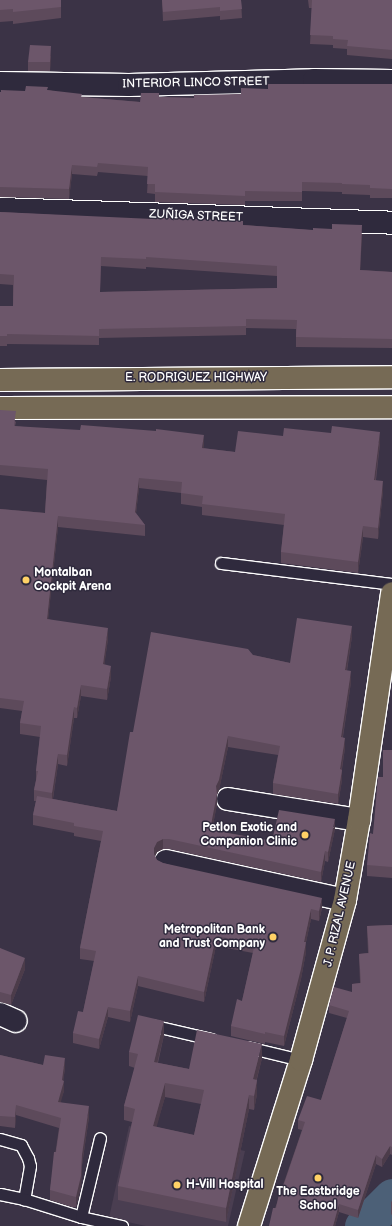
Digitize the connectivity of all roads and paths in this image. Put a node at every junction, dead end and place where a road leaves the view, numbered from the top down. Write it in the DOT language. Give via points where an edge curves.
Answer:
graph roads {
  1 [pos="392,81"];
  2 [pos="0,83"];
  3 [pos="0,209"];
  4 [pos="392,223"];
  5 [pos="392,377"];
  6 [pos="0,380"];
  7 [pos="392,407"];
  8 [pos="0,408"];
  9 [pos="221,564"];
  10 [pos="392,584"];
  11 [pos="392,593"];
  12 [pos="228,798"];
  13 [pos="359,820"];
  14 [pos="166,861"];
  15 [pos="345,900"];
  16 [pos="151,1025"];
  17 [pos="219,1041"];
  18 [pos="234,1044"];
  19 [pos="301,1060"];
  20 [pos="100,1138"];
  21 [pos="0,1139"];
  22 [pos="0,1194"];
  23 [pos="24,1199"];
  24 [pos="81,1218"];
  25 [pos="122,1226"];
  26 [pos="249,1226"];
  1 -- 2 [label="street, INTERIOR LINCO STREET" via="314,80 129,85"];
  3 -- 4 [label="street, ZUÑIGA STREET"];
  5 -- 6 [label="main road, E. RODRIGUEZ HIGHWAY"];
  7 -- 8 [label="main road"];
  9 -- 10 [label="lane" via="359,578"];
  11 -- 13 [label="main road, J. P. RIZAL AVENUE"];
  12 -- 13 [label="street"];
  13 -- 15 [label="main road, J. P. RIZAL AVENUE"];
  14 -- 15 [label="street"];
  15 -- 19 [label="main road, J. P. RIZAL AVENUE"];
  16 -- 17 [label="lane"];
  18 -- 19 [label="lane"];
  19 -- 26 [label="main road, J. P. RIZAL AVENUE"];
  20 -- 24 [label="lane"];
  21 -- 23 [label="lane" via="21,1146 28,1158 30,1166"];
  22 -- 23 [label="lane"];
  23 -- 24 [label="lane"];
  24 -- 25 [label="lane"];
}
